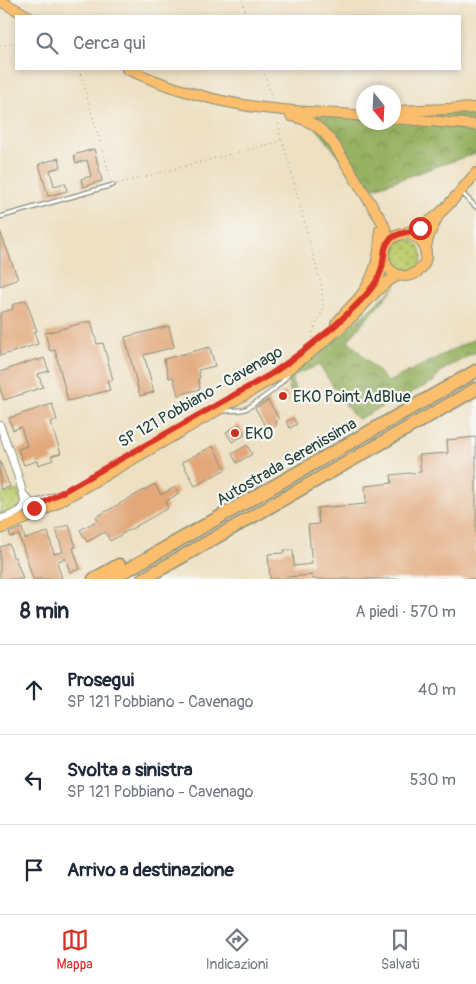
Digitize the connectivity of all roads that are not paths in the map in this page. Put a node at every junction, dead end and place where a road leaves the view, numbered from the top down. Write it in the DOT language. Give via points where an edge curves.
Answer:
graph roads {
  1 [pos="0,1"];
  2 [pos="26,15"];
  3 [pos="129,70"];
  4 [pos="230,102"];
  5 [pos="476,108"];
  6 [pos="401,111"];
  7 [pos="303,112"];
  8 [pos="356,112"];
  9 [pos="356,115"];
  10 [pos="401,119"];
  11 [pos="476,125"];
  12 [pos="476,173"];
  13 [pos="476,180"];
  14 [pos="113,185"];
  15 [pos="364,192"];
  16 [pos="460,192"];
  17 [pos="476,207"];
  18 [pos="438,215"];
  19 [pos="0,217"];
  20 [pos="402,234"];
  21 [pos="386,245"];
  22 [pos="425,251"];
  23 [pos="384,259"];
  24 [pos="399,275"];
  25 [pos="336,324"];
  26 [pos="476,371"];
  27 [pos="476,389"];
  28 [pos="0,425"];
  29 [pos="23,491"];
  30 [pos="59,495"];
  31 [pos="0,520"];
  32 [pos="0,529"];
  33 [pos="188,535"];
  34 [pos="94,579"];
  35 [pos="111,579"];
  36 [pos="142,579"];
  1 -- 2 [label="main road"];
  3 -- 4 [label="main road" via="157,82"];
  4 -- 7 [label="main road"];
  4 -- 15 [label="main road" via="249,110 298,117 316,125 333,143"];
  5 -- 6 [label="main road"];
  7 -- 8 [label="main road"];
  7 -- 9 [label="main road"];
  10 -- 11 [label="main road"];
  12 -- 16 [label="main road, SP 121 Pobbiano - Cavenago"];
  13 -- 16 [label="main road"];
  14 -- 19 [label="lane"];
  15 -- 21 [label="main road" via="384,225"];
  15 -- 25 [label="main road" via="380,228 375,269 363,293"];
  16 -- 17 [label="lane"];
  16 -- 18 [label="main road, SP 121 Pobbiano - Cavenago"];
  18 -- 20 [label="main road, SP 121 Pobbiano - Cavenago" via="422,227"];
  18 -- 22 [label="main road, SP 121 Pobbiano - Cavenago"];
  20 -- 21 [label="main road, SP 121 Pobbiano - Cavenago"];
  20 -- 22 [label="main road" via="417,238"];
  21 -- 23 [label="main road, SP 121 Pobbiano - Cavenago"];
  22 -- 24 [label="main road, SP 121 Pobbiano - Cavenago" via="420,270 410,275"];
  23 -- 24 [label="main road" via="389,269"];
  23 -- 25 [label="main road, SP 121 Pobbiano - Cavenago" via="372,288"];
  24 -- 32 [label="main road, SP 121 Pobbiano - Cavenago" via="384,284 319,346 281,374 48,508"];
  25 -- 30 [label="main road, SP 121 Pobbiano - Cavenago" via="271,374"];
  26 -- 33 [label="highway, Autostrada Serenissima"];
  27 -- 36 [label="highway, Autostrada Serenissima"];
  28 -- 29 [label="street"];
  29 -- 30 [label="street" via="33,504"];
  29 -- 31 [label="street" via="23,508"];
  30 -- 31 [label="main road, SP 121 Pobbiano - Cavenago" via="31,510"];
  33 -- 34 [label="highway" via="147,550"];
  33 -- 35 [label="highway, Autostrada Serenissima"];
}
